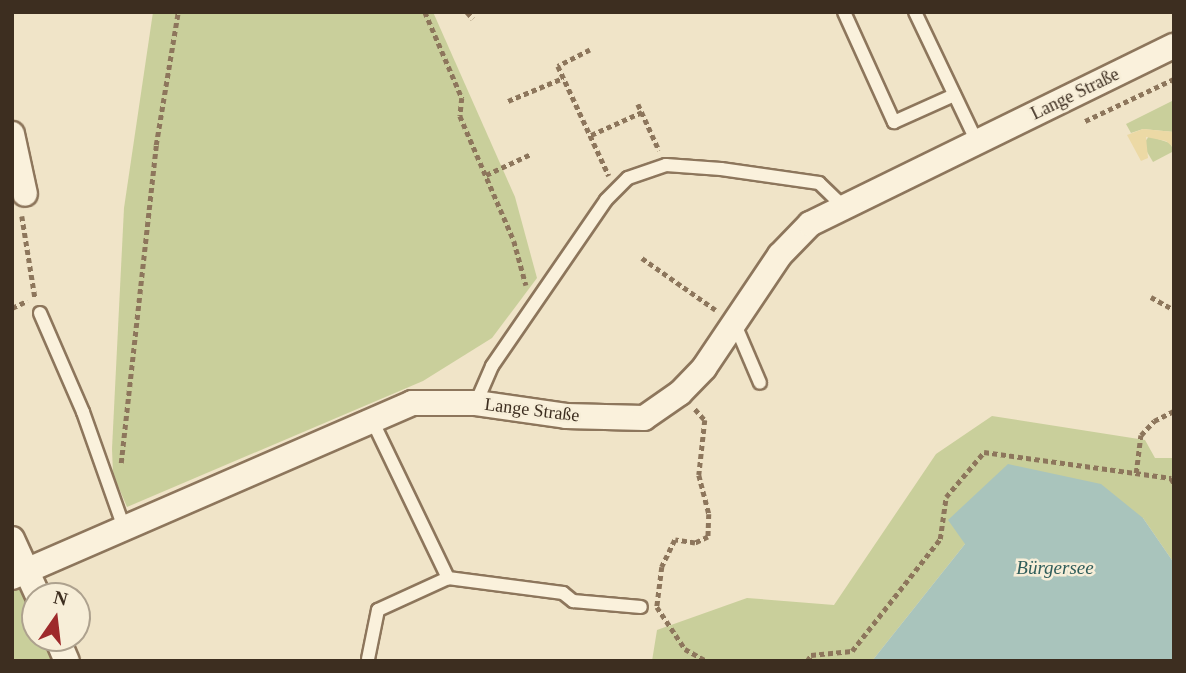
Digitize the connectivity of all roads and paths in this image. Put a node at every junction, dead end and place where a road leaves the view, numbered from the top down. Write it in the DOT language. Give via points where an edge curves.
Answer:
graph roads {
  1 [pos="178,12"];
  2 [pos="425,12"];
  3 [pos="467,12"];
  4 [pos="844,12"];
  5 [pos="915,12"];
  6 [pos="473,19"];
  7 [pos="1174,46"];
  8 [pos="590,50"];
  9 [pos="563,78"];
  10 [pos="1174,79"];
  11 [pos="954,95"];
  12 [pos="508,101"];
  13 [pos="638,104"];
  14 [pos="642,112"];
  15 [pos="1085,121"];
  16 [pos="12,134"];
  17 [pos="590,135"];
  18 [pos="977,142"];
  19 [pos="531,154"];
  20 [pos="666,165"];
  21 [pos="486,175"];
  22 [pos="616,190"];
  23 [pos="25,194"];
  24 [pos="844,206"];
  25 [pos="642,258"];
  26 [pos="521,265"];
  27 [pos="1151,297"];
  28 [pos="12,308"];
  29 [pos="1174,310"];
  30 [pos="40,313"];
  31 [pos="734,322"];
  32 [pos="760,383"];
  33 [pos="680,393"];
  34 [pos="476,403"];
  35 [pos="1174,411"];
  36 [pos="370,418"];
  37 [pos="120,467"];
  38 [pos="1136,473"];
  39 [pos="1174,484"];
  40 [pos="124,528"];
  41 [pos="12,539"];
  42 [pos="20,573"];
  43 [pos="448,578"];
  44 [pos="641,607"];
  45 [pos="368,659"];
  46 [pos="707,661"];
  47 [pos="807,661"];
  1 -- 37 [label="path" via="142,255"];
  2 -- 21 [label="path" via="462,98 460,116"];
  3 -- 6 [label="path"];
  4 -- 11 [label="lane" via="894,122"];
  5 -- 11 [label="lane"];
  7 -- 18 [label="street, Lange Straße"];
  8 -- 9 [label="path" via="558,66"];
  9 -- 12 [label="path"];
  9 -- 17 [label="path"];
  10 -- 15 [label="path"];
  11 -- 18 [label="lane"];
  13 -- 14 [label="path"];
  14 -- 17 [label="path"];
  14 -- 20 [label="path"];
  16 -- 23 [label="street"];
  17 -- 22 [label="path"];
  18 -- 24 [label="street, Lange Straße"];
  19 -- 21 [label="path"];
  20 -- 22 [label="lane" via="628,177"];
  20 -- 24 [label="lane" via="819,183"];
  21 -- 26 [label="path"];
  22 -- 34 [label="lane" via="492,366"];
  23 -- 28 [label="path" via="22,211 35,298"];
  24 -- 31 [label="street, Lange Straße" via="810,224 780,255"];
  25 -- 31 [label="path"];
  27 -- 29 [label="path"];
  30 -- 40 [label="lane" via="83,412"];
  31 -- 32 [label="lane"];
  31 -- 33 [label="street, Lange Straße" via="704,368"];
  33 -- 34 [label="street, Lange Straße" via="644,418 566,416"];
  33 -- 46 [label="path" via="705,420 699,475 709,514 708,537 695,543 675,540 662,567 657,607 685,649"];
  34 -- 36 [label="street, Lange Straße" via="412,403"];
  35 -- 38 [label="path" via="1154,421 1141,435"];
  36 -- 40 [label="street, Lange Straße"];
  36 -- 43 [label="lane"];
  38 -- 39 [label="path" via="1171,478"];
  38 -- 47 [label="path" via="984,452 946,498 940,539 852,651 811,656"];
  40 -- 42 [label="street, Lange Straße"];
  41 -- 42 [label="street"];
  43 -- 44 [label="lane" via="563,593 573,601"];
  43 -- 45 [label="lane" via="378,610"];
}
